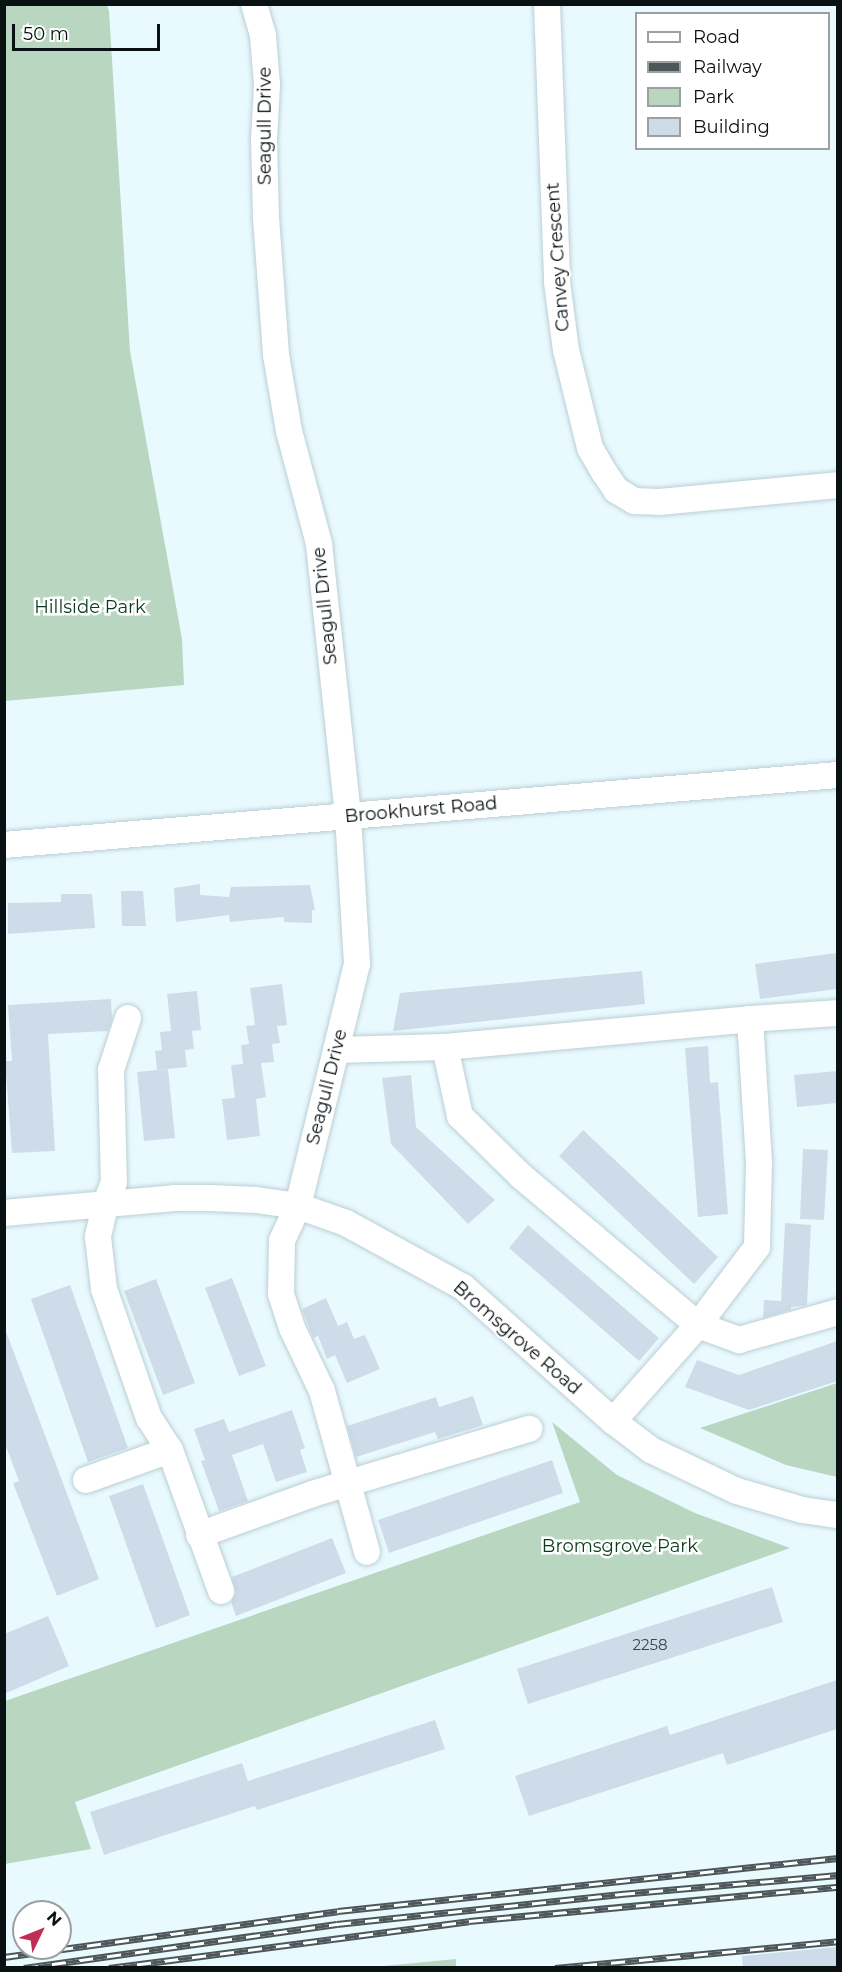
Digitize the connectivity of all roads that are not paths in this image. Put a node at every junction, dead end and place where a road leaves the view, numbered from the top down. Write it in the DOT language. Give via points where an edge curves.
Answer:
graph roads {
  1 [pos="254,4"];
  2 [pos="547,4"];
  3 [pos="837,485"];
  4 [pos="837,776"];
  5 [pos="348,816"];
  6 [pos="4,845"];
  7 [pos="837,1013"];
  8 [pos="128,1018"];
  9 [pos="750,1019"];
  10 [pos="445,1047"];
  11 [pos="336,1050"];
  12 [pos="105,1206"];
  13 [pos="298,1206"];
  14 [pos="4,1213"];
  15 [pos="837,1311"];
  16 [pos="698,1325"];
  17 [pos="613,1421"];
  18 [pos="529,1429"];
  19 [pos="170,1450"];
  20 [pos="86,1480"];
  21 [pos="350,1484"];
  22 [pos="837,1515"];
  23 [pos="199,1535"];
  24 [pos="367,1552"];
  25 [pos="221,1591"];
  1 -- 5 [label="street, Seagull Drive" via="263,36 267,85 264,140 276,355 289,431 319,544"];
  2 -- 3 [label="street, Canvey Crescent" via="556,282 568,361 590,448 604,472 616,490 634,501"];
  4 -- 5 [label="street, Brookhurst Road"];
  5 -- 6 [label="street, Brookhurst Road"];
  5 -- 11 [label="street, Seagull Drive" via="357,964"];
  7 -- 9 [label="street"];
  8 -- 12 [label="street" via="111,1070 114,1182"];
  9 -- 10 [label="street"];
  9 -- 16 [label="street" via="759,1164 757,1247"];
  10 -- 11 [label="street"];
  10 -- 16 [label="street" via="460,1116 521,1176"];
  11 -- 13 [label="street, Seagull Drive"];
  12 -- 13 [label="street, Bromsgrove Road" via="174,1198 256,1200"];
  12 -- 14 [label="street, Bromsgrove Road"];
  12 -- 19 [label="street" via="98,1237 104,1289 149,1418"];
  13 -- 17 [label="street, Bromsgrove Road" via="346,1224 463,1287"];
  13 -- 21 [label="street, Seagull Drive" via="282,1241 281,1294 292,1328 322,1391"];
  15 -- 16 [label="street" via="739,1340"];
  16 -- 17 [label="street"];
  17 -- 22 [label="street, Bromsgrove Road" via="651,1450 737,1491 802,1510"];
  18 -- 21 [label="street"];
  19 -- 20 [label="street"];
  19 -- 23 [label="street"];
  21 -- 23 [label="street" via="272,1507"];
  21 -- 24 [label="street, Seagull Drive"];
  23 -- 25 [label="street"];
}
